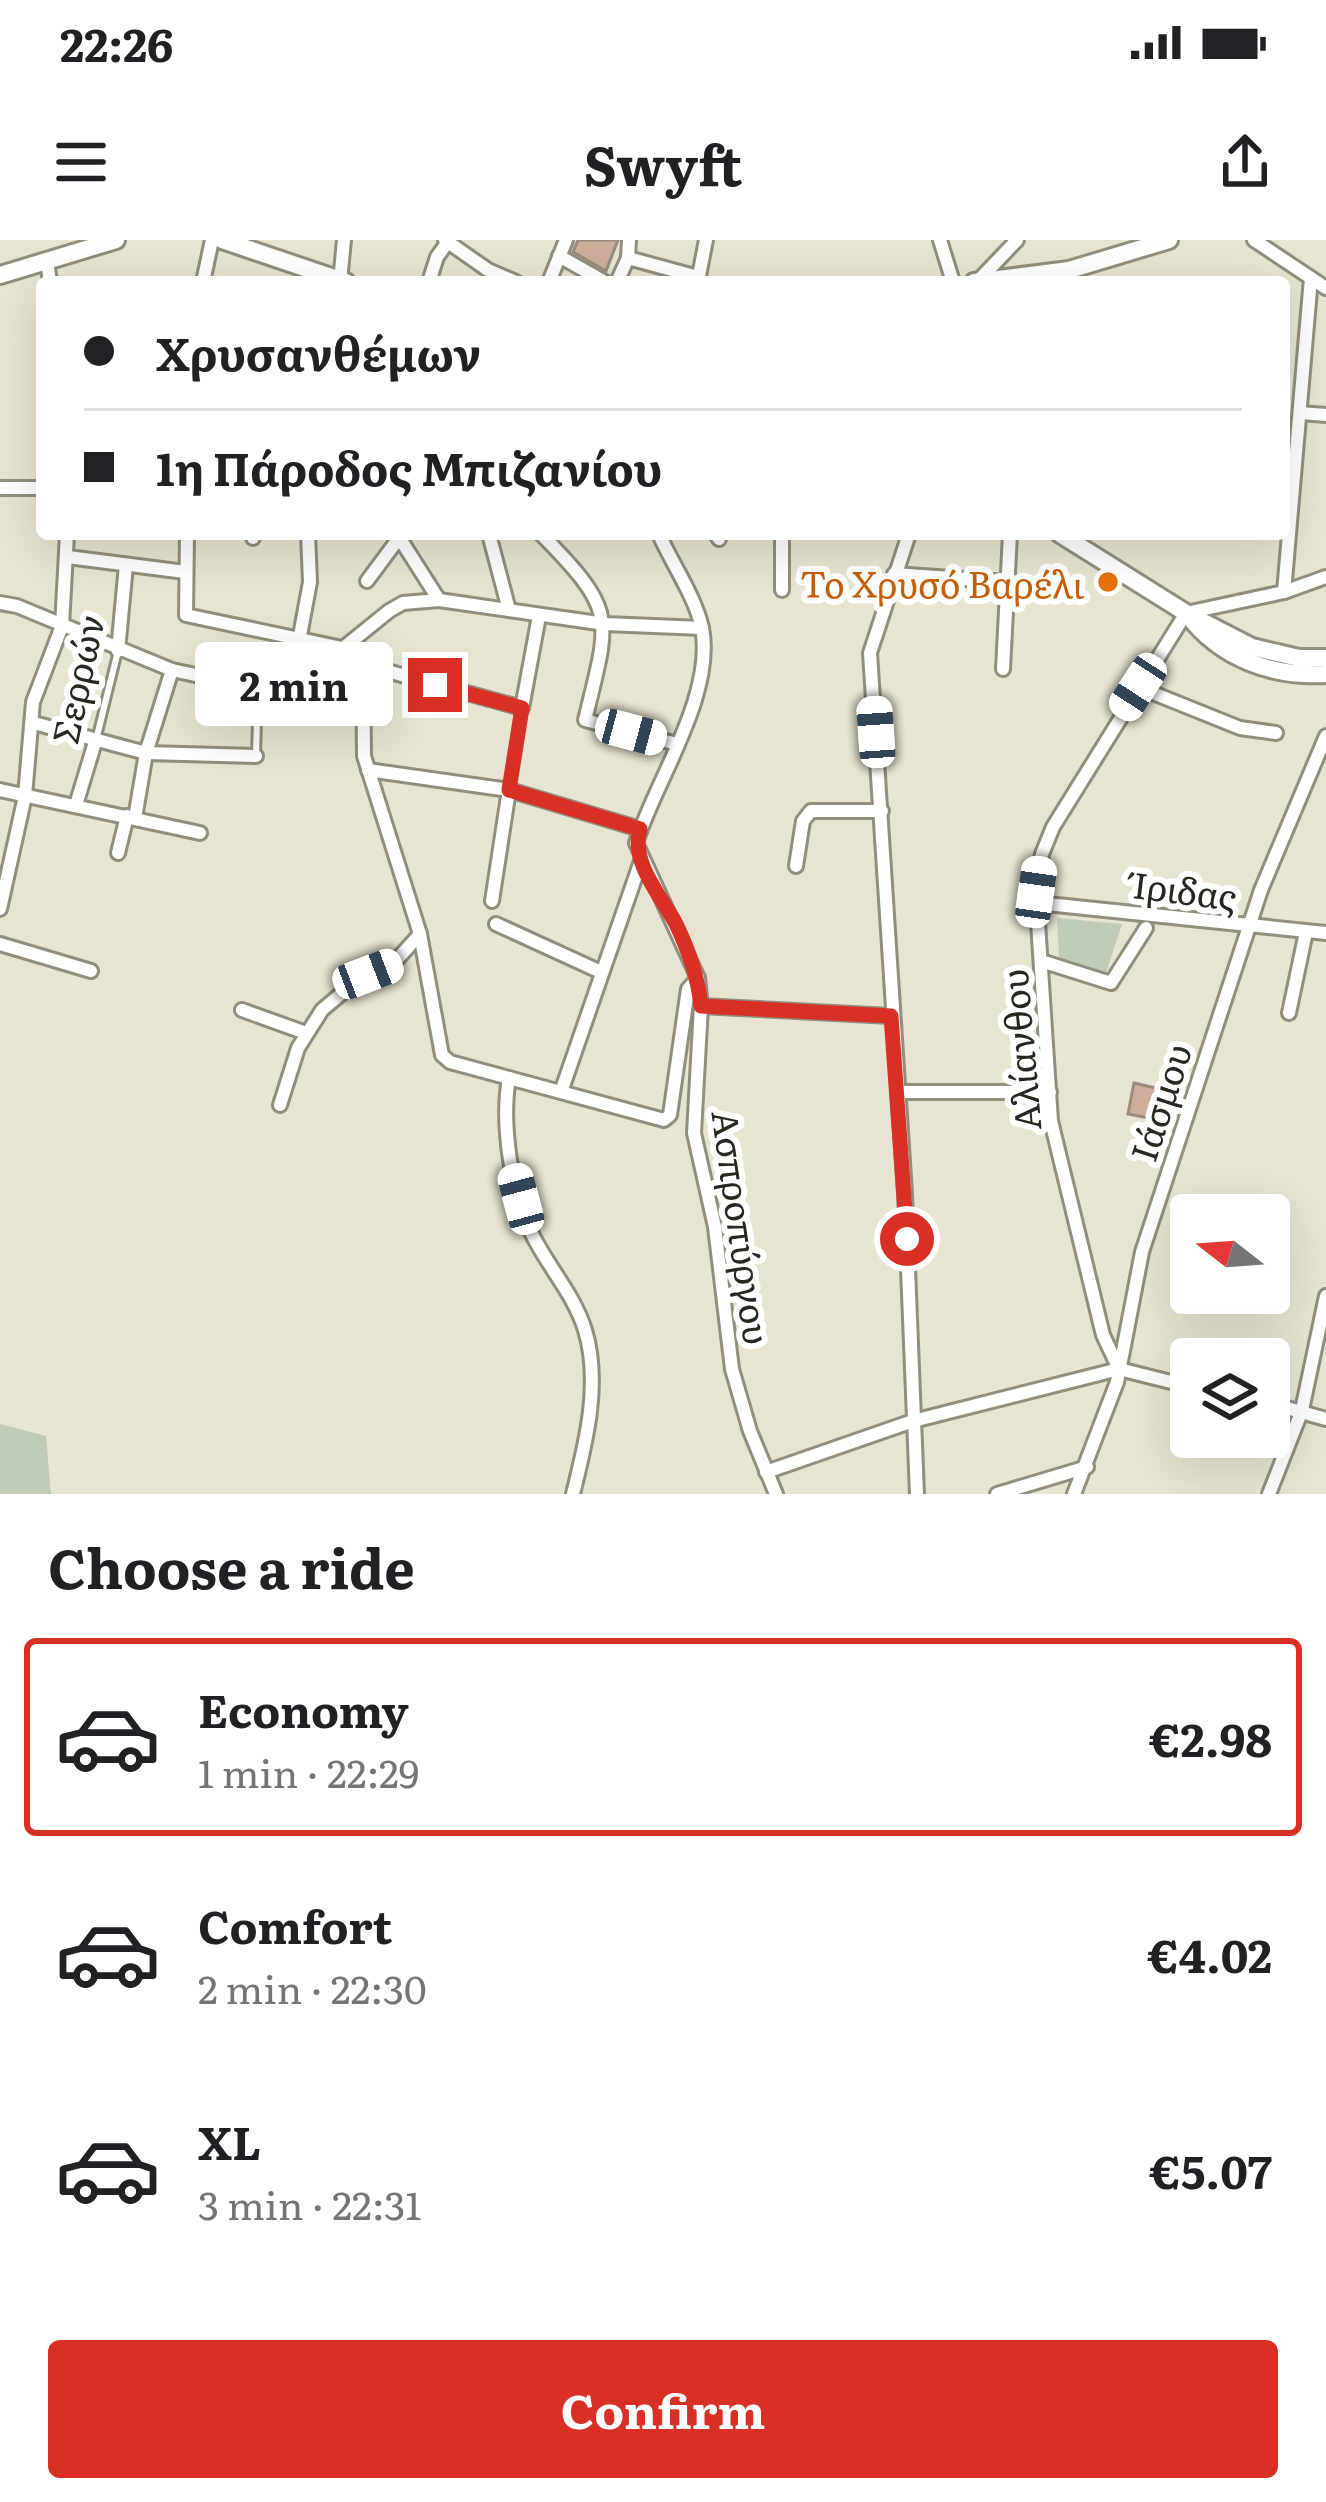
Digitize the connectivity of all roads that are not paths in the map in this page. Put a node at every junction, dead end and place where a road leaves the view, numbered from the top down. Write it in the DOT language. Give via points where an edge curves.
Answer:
graph roads {
  1 [pos="116,240"];
  2 [pos="212,240"];
  3 [pos="222,240"];
  4 [pos="344,240"];
  5 [pos="566,240"];
  6 [pos="629,240"];
  7 [pos="706,240"];
  8 [pos="940,240"];
  9 [pos="1017,240"];
  10 [pos="1168,240"];
  11 [pos="1254,240"];
  12 [pos="446,242"];
  13 [pos="559,256"];
  14 [pos="628,258"];
  15 [pos="47,261"];
  16 [pos="0,275"];
  17 [pos="49,276"];
  18 [pos="204,276"];
  19 [pos="327,276"];
  20 [pos="342,276"];
  21 [pos="432,276"];
  22 [pos="502,276"];
  23 [pos="551,276"];
  24 [pos="594,276"];
  25 [pos="620,276"];
  26 [pos="688,276"];
  27 [pos="699,276"];
  28 [pos="951,276"];
  29 [pos="982,276"];
  30 [pos="1069,276"];
  31 [pos="1311,278"];
  32 [pos="1326,288"];
  33 [pos="1300,413"];
  34 [pos="1326,415"];
  35 [pos="0,488"];
  36 [pos="36,488"];
  37 [pos="1290,525"];
  38 [pos="67,540"];
  39 [pos="187,540"];
  40 [pos="308,540"];
  41 [pos="395,540"];
  42 [pos="401,540"];
  43 [pos="491,540"];
  44 [pos="546,540"];
  45 [pos="661,540"];
  46 [pos="782,540"];
  47 [pos="907,540"];
  48 [pos="1010,540"];
  49 [pos="1070,540"];
  50 [pos="1289,540"];
  51 [pos="68,557"];
  52 [pos="126,565"];
  53 [pos="185,572"];
  54 [pos="894,574"];
  55 [pos="1326,577"];
  56 [pos="367,581"];
  57 [pos="1008,582"];
  58 [pos="782,590"];
  59 [pos="1284,592"];
  60 [pos="440,599"];
  61 [pos="0,603"];
  62 [pos="509,610"];
  63 [pos="1186,613"];
  64 [pos="538,616"];
  65 [pos="605,624"];
  66 [pos="62,626"];
  67 [pos="702,628"];
  68 [pos="299,641"];
  69 [pos="342,647"];
  70 [pos="118,650"];
  71 [pos="363,655"];
  72 [pos="1326,658"];
  73 [pos="1003,669"];
  74 [pos="172,670"];
  75 [pos="1326,674"];
  76 [pos="1138,687"];
  77 [pos="268,691"];
  78 [pos="522,708"];
  79 [pos="34,723"];
  80 [pos="1276,733"];
  81 [pos="1326,736"];
  82 [pos="96,739"];
  83 [pos="677,744"];
  84 [pos="146,753"];
  85 [pos="256,756"];
  86 [pos="368,770"];
  87 [pos="0,790"];
  88 [pos="509,790"];
  89 [pos="26,796"];
  90 [pos="76,805"];
  91 [pos="882,811"];
  92 [pos="131,817"];
  93 [pos="640,829"];
  94 [pos="200,833"];
  95 [pos="118,853"];
  96 [pos="641,861"];
  97 [pos="796,866"];
  98 [pos="492,901"];
  99 [pos="1037,903"];
  100 [pos="0,909"];
  101 [pos="496,924"];
  102 [pos="1248,927"];
  103 [pos="1146,928"];
  104 [pos="1306,932"];
  105 [pos="1326,933"];
  106 [pos="420,934"];
  107 [pos="0,944"];
  108 [pos="1041,961"];
  109 [pos="91,971"];
  110 [pos="601,972"];
  111 [pos="698,978"];
  112 [pos="701,1006"];
  113 [pos="242,1010"];
  114 [pos="1289,1013"];
  115 [pos="891,1016"];
  116 [pos="306,1033"];
  117 [pos="509,1078"];
  118 [pos="561,1092"];
  119 [pos="898,1092"];
  120 [pos="1050,1092"];
  121 [pos="280,1105"];
  122 [pos="1326,1296"];
  123 [pos="1119,1369"];
  124 [pos="1170,1382"];
  125 [pos="1290,1407"];
  126 [pos="1303,1410"];
  127 [pos="1326,1419"];
  128 [pos="913,1421"];
  129 [pos="1087,1468"];
  130 [pos="766,1472"];
  131 [pos="573,1494"];
  132 [pos="776,1494"];
  133 [pos="917,1494"];
  134 [pos="997,1494"];
  135 [pos="1074,1494"];
  136 [pos="1269,1494"];
  1 -- 15 [label="main road"];
  2 -- 18 [label="street"];
  3 -- 19 [label="main road"];
  4 -- 20 [label="street"];
  5 -- 13 [label="street"];
  6 -- 14 [label="street"];
  7 -- 27 [label="street"];
  8 -- 28 [label="street"];
  9 -- 29 [label="street"];
  10 -- 30 [label="main road"];
  11 -- 31 [label="street"];
  12 -- 21 [label="street"];
  12 -- 22 [label="street"];
  13 -- 23 [label="street"];
  13 -- 24 [label="street"];
  14 -- 25 [label="street"];
  14 -- 26 [label="street"];
  15 -- 16 [label="main road"];
  15 -- 17 [label="street"];
  31 -- 32 [label="street"];
  31 -- 33 [label="street"];
  33 -- 34 [label="street"];
  33 -- 37 [label="street"];
  35 -- 36 [label="street"];
  38 -- 51 [label="street"];
  39 -- 53 [label="street"];
  40 -- 68 [label="street"];
  41 -- 56 [label="street"];
  42 -- 60 [label="street"];
  43 -- 62 [label="street"];
  44 -- 65 [label="street" via="592,591"];
  45 -- 67 [label="street"];
  46 -- 58 [label="street"];
  47 -- 54 [label="street"];
  48 -- 57 [label="street"];
  49 -- 63 [label="main road"];
  50 -- 59 [label="street"];
  51 -- 52 [label="street"];
  51 -- 66 [label="street"];
  52 -- 53 [label="street"];
  52 -- 70 [label="street, Σερρών"];
  53 -- 68 [label="street" via="186,615"];
  54 -- 57 [label="street"];
  54 -- 91 [label="street" via="870,653"];
  55 -- 59 [label="street"];
  57 -- 73 [label="street"];
  59 -- 63 [label="street"];
  60 -- 62 [label="street"];
  60 -- 69 [label="street" via="403,603"];
  61 -- 66 [label="street"];
  62 -- 64 [label="street"];
  63 -- 72 [label="main road" via="1252,647"];
  63 -- 75 [label="main road" via="1204,637 1246,661"];
  63 -- 76 [label="street, Αλίανθου"];
  64 -- 65 [label="street"];
  64 -- 78 [label="street"];
  65 -- 67 [label="street"];
  65 -- 83 [label="street" via="585,720"];
  66 -- 70 [label="street"];
  66 -- 79 [label="street" via="33,702"];
  67 -- 83 [label="street, Ασπροπύργου" via="703,664"];
  68 -- 69 [label="street"];
  69 -- 71 [label="street"];
  69 -- 77 [label="street" via="279,693"];
  70 -- 74 [label="street"];
  70 -- 82 [label="lane, Σερρών"];
  71 -- 78 [label="street" via="386,671"];
  71 -- 86 [label="street"];
  74 -- 77 [label="street"];
  74 -- 84 [label="street"];
  76 -- 80 [label="street" via="1240,728"];
  76 -- 99 [label="street, Αλίανθου" via="1053,827"];
  77 -- 85 [label="lane"];
  78 -- 88 [label="lane"];
  79 -- 82 [label="street"];
  79 -- 89 [label="street"];
  81 -- 102 [label="street, Ιάσμου"];
  82 -- 84 [label="street"];
  82 -- 90 [label="street, Σερρών"];
  83 -- 93 [label="street, Ασπροπύργου"];
  84 -- 85 [label="street"];
  84 -- 92 [label="street"];
  86 -- 88 [label="street"];
  86 -- 106 [label="street"];
  87 -- 89 [label="street"];
  88 -- 93 [label="street"];
  88 -- 98 [label="street"];
  89 -- 90 [label="street"];
  89 -- 100 [label="street"];
  90 -- 92 [label="street"];
  91 -- 97 [label="street" via="812,811"];
  91 -- 115 [label="street"];
  92 -- 94 [label="street"];
  92 -- 95 [label="street"];
  93 -- 96 [label="street, Ασπροπύργου"];
  96 -- 110 [label="street"];
  96 -- 111 [label="street, Ασπροπύργου"];
  99 -- 102 [label="street, Ίριδας"];
  99 -- 108 [label="street, Αλίανθου"];
  101 -- 110 [label="street"];
  102 -- 104 [label="street, Ίριδας"];
  102 -- 123 [label="street, Ιάσμου" via="1142,1252"];
  103 -- 108 [label="street" via="1111,983"];
  104 -- 105 [label="street, Ίριδας"];
  104 -- 114 [label="street"];
  106 -- 116 [label="street" via="393,964 354,982"];
  106 -- 117 [label="street" via="442,1054"];
  107 -- 109 [label="street"];
  108 -- 120 [label="street, Αλίανθου"];
  110 -- 118 [label="street"];
  111 -- 112 [label="street, Ασπροπύργου"];
  111 -- 118 [label="street" via="688,988 664,1120"];
  112 -- 115 [label="street"];
  112 -- 130 [label="street, Ασπροπύργου" via="694,1133 732,1369"];
  113 -- 116 [label="street"];
  115 -- 119 [label="street"];
  116 -- 121 [label="street"];
  117 -- 118 [label="street"];
  117 -- 131 [label="street" via="514,1171 529,1228 575,1305 590,1360 591,1405"];
  119 -- 120 [label="street"];
  119 -- 128 [label="street"];
  120 -- 123 [label="street, Αλίανθου" via="1103,1335"];
  122 -- 126 [label="street"];
  123 -- 124 [label="street"];
  123 -- 128 [label="street"];
  123 -- 129 [label="street, Ιάσμου"];
  125 -- 126 [label="street"];
  126 -- 127 [label="street"];
  126 -- 136 [label="street"];
  128 -- 130 [label="street"];
  128 -- 133 [label="street"];
  129 -- 134 [label="street"];
  129 -- 135 [label="street, Ιάσμου"];
  130 -- 132 [label="street, Ασπροπύργου"];
}
